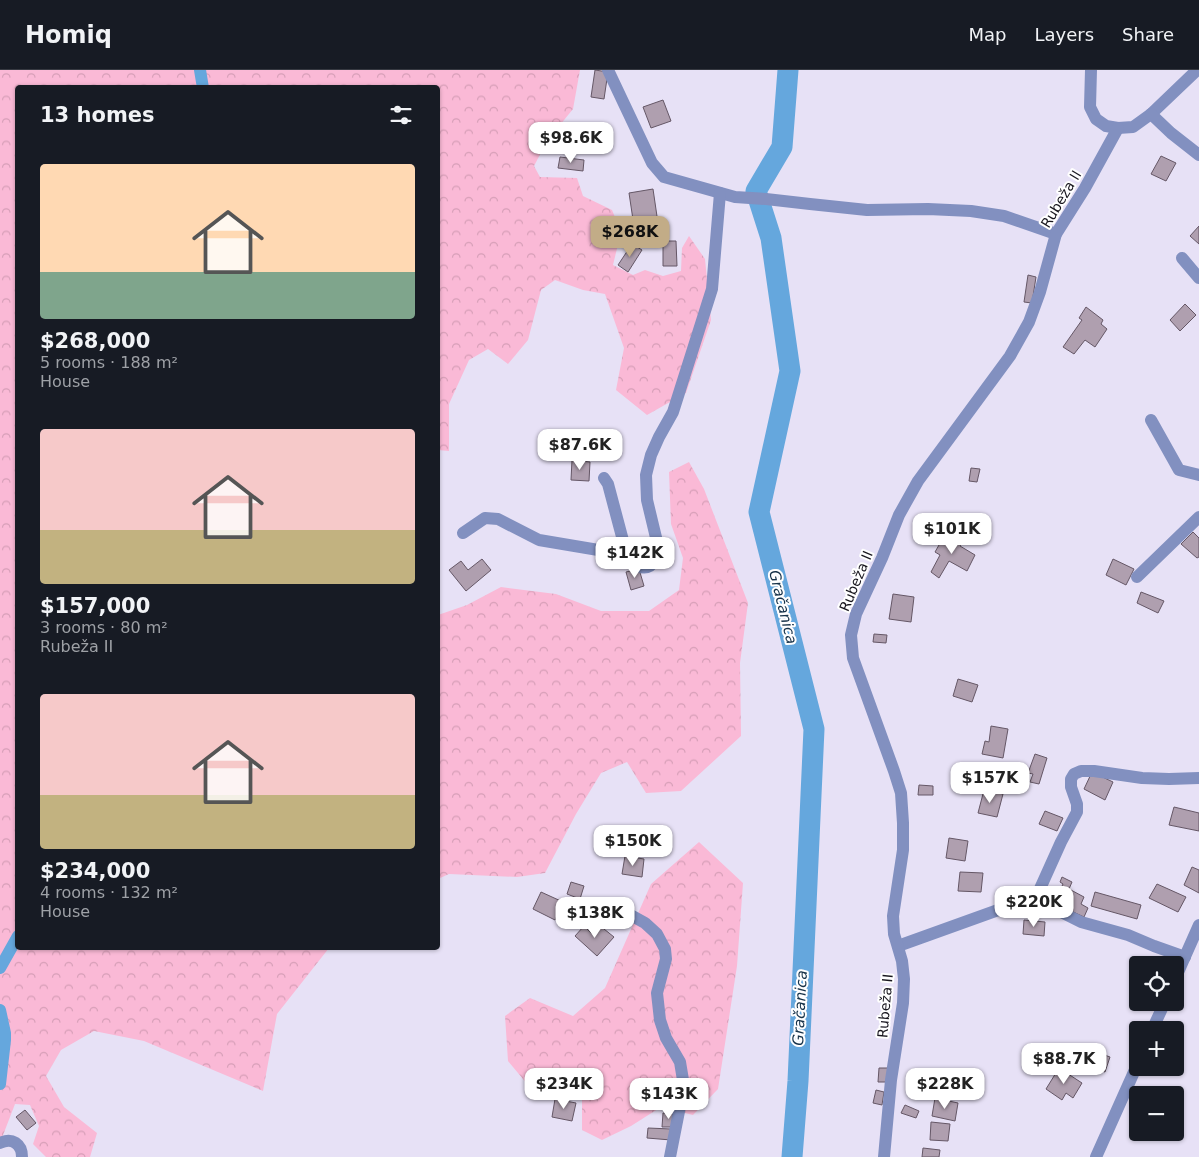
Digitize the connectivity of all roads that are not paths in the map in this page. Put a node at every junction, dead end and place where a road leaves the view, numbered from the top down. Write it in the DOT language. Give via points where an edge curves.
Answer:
graph roads {
  1 [pos="608,70"];
  2 [pos="1090,70"];
  3 [pos="1197,70"];
  4 [pos="1151,114"];
  5 [pos="1118,128"];
  6 [pos="1199,155"];
  7 [pos="720,193"];
  8 [pos="1056,234"];
  9 [pos="1182,258"];
  10 [pos="1199,278"];
  11 [pos="1151,420"];
  12 [pos="1199,475"];
  13 [pos="604,478"];
  14 [pos="1199,518"];
  15 [pos="463,533"];
  16 [pos="628,555"];
  17 [pos="1137,577"];
  18 [pos="1199,778"];
  19 [pos="1034,902"];
  20 [pos="592,906"];
  21 [pos="1199,925"];
  22 [pos="898,946"];
  23 [pos="1185,956"];
  24 [pos="1132,1076"];
  25 [pos="0,1142"];
  26 [pos="22,1157"];
  27 [pos="670,1157"];
  28 [pos="884,1157"];
  29 [pos="1096,1157"];
  1 -- 7 [label="street" via="652,163 664,177"];
  2 -- 5 [label="street" via="1090,108 1101,123"];
  3 -- 4 [label="street"];
  4 -- 5 [label="street" via="1133,127"];
  4 -- 6 [label="street"];
  5 -- 8 [label="street, Rubeža II"];
  7 -- 8 [label="street" via="867,210 971,211 1004,216"];
  7 -- 16 [label="street" via="712,289 673,412 650,455 646,475 647,500 658,557 652,566 647,567 634,563"];
  8 -- 22 [label="street, Rubeža II" via="1029,322 1010,356 918,481 899,515 856,614 851,635 853,658 901,792 903,850 892,916"];
  9 -- 10 [label="street"];
  11 -- 12 [label="street" via="1179,470"];
  13 -- 16 [label="street"];
  14 -- 17 [label="street"];
  15 -- 16 [label="street" via="485,518 498,519 539,540"];
  18 -- 19 [label="street" via="1142,778 1094,771 1074,774 1071,787 1077,812"];
  19 -- 22 [label="street" via="1012,905"];
  19 -- 23 [label="street" via="1081,922"];
  20 -- 27 [label="street" via="616,907 645,923 657,934 665,949 666,959 656,993 660,1020 680,1062 684,1086"];
  21 -- 23 [label="street"];
  22 -- 28 [label="street, Rubeža II" via="904,979 903,1002"];
  24 -- 29 [label="street"];
  25 -- 26 [label="street" via="16,1143 22,1150"];
}
